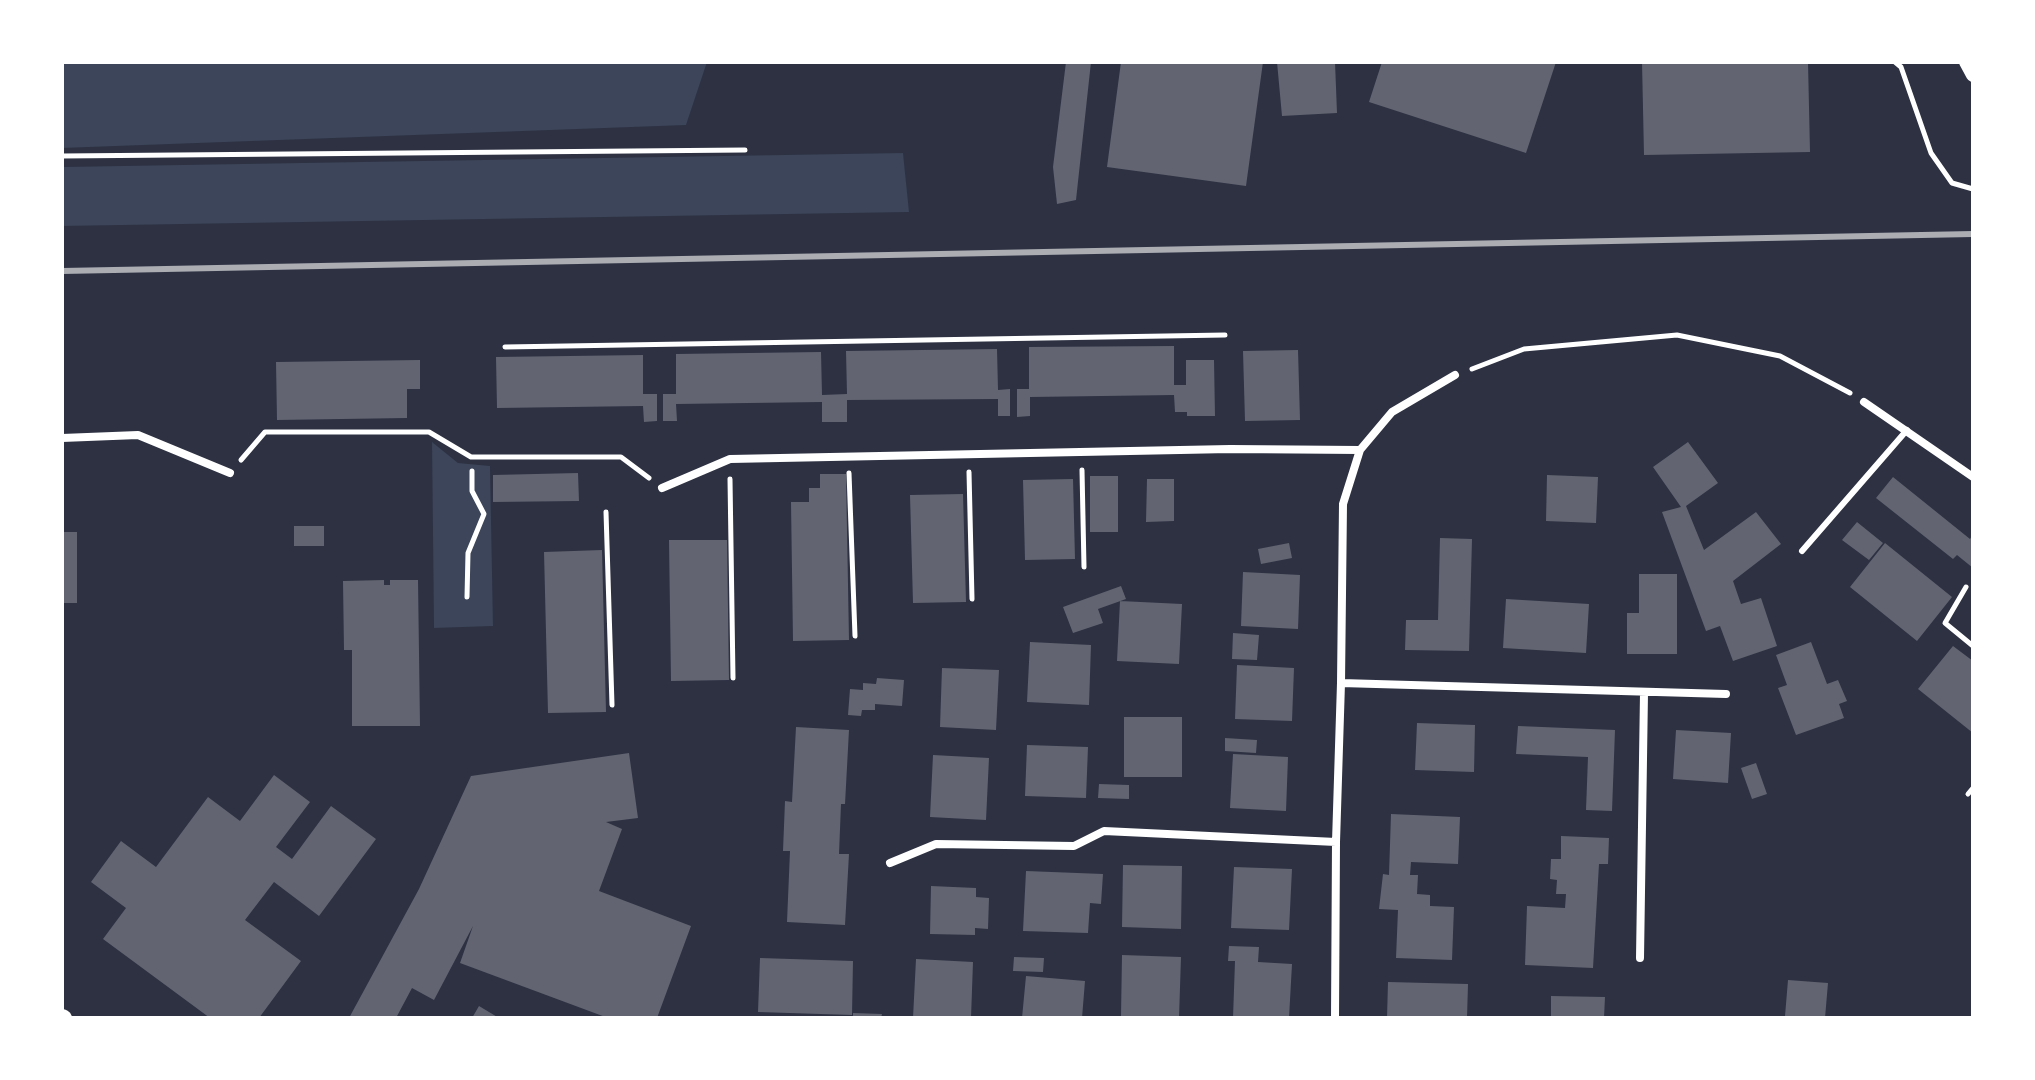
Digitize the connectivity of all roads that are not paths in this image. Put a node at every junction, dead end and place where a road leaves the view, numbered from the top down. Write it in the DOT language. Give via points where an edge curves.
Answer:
graph roads {
  1 [pos="1966,62"];
  2 [pos="1973,75"];
  3 [pos="1455,375"];
  4 [pos="1864,402"];
  5 [pos="1907,430"];
  6 [pos="62,438"];
  7 [pos="1360,450"];
  8 [pos="230,473"];
  9 [pos="1973,477"];
  10 [pos="662,488"];
  11 [pos="1802,551"];
  12 [pos="1341,683"];
  13 [pos="1644,693"];
  14 [pos="1726,694"];
  15 [pos="1336,842"];
  16 [pos="890,863"];
  17 [pos="1640,958"];
  18 [pos="1335,1018"];
  1 -- 2 [label="street"];
  3 -- 7 [label="street" via="1392,412"];
  4 -- 5 [label="street"];
  5 -- 9 [label="street"];
  5 -- 11 [label="lane"];
  6 -- 8 [label="street" via="138,435"];
  7 -- 10 [label="street" via="730,459"];
  7 -- 12 [label="street" via="1343,504"];
  12 -- 13 [label="street"];
  12 -- 15 [label="street"];
  13 -- 14 [label="street"];
  13 -- 17 [label="street"];
  15 -- 16 [label="street" via="1104,831 1074,846 936,844"];
  15 -- 18 [label="street"];
}
